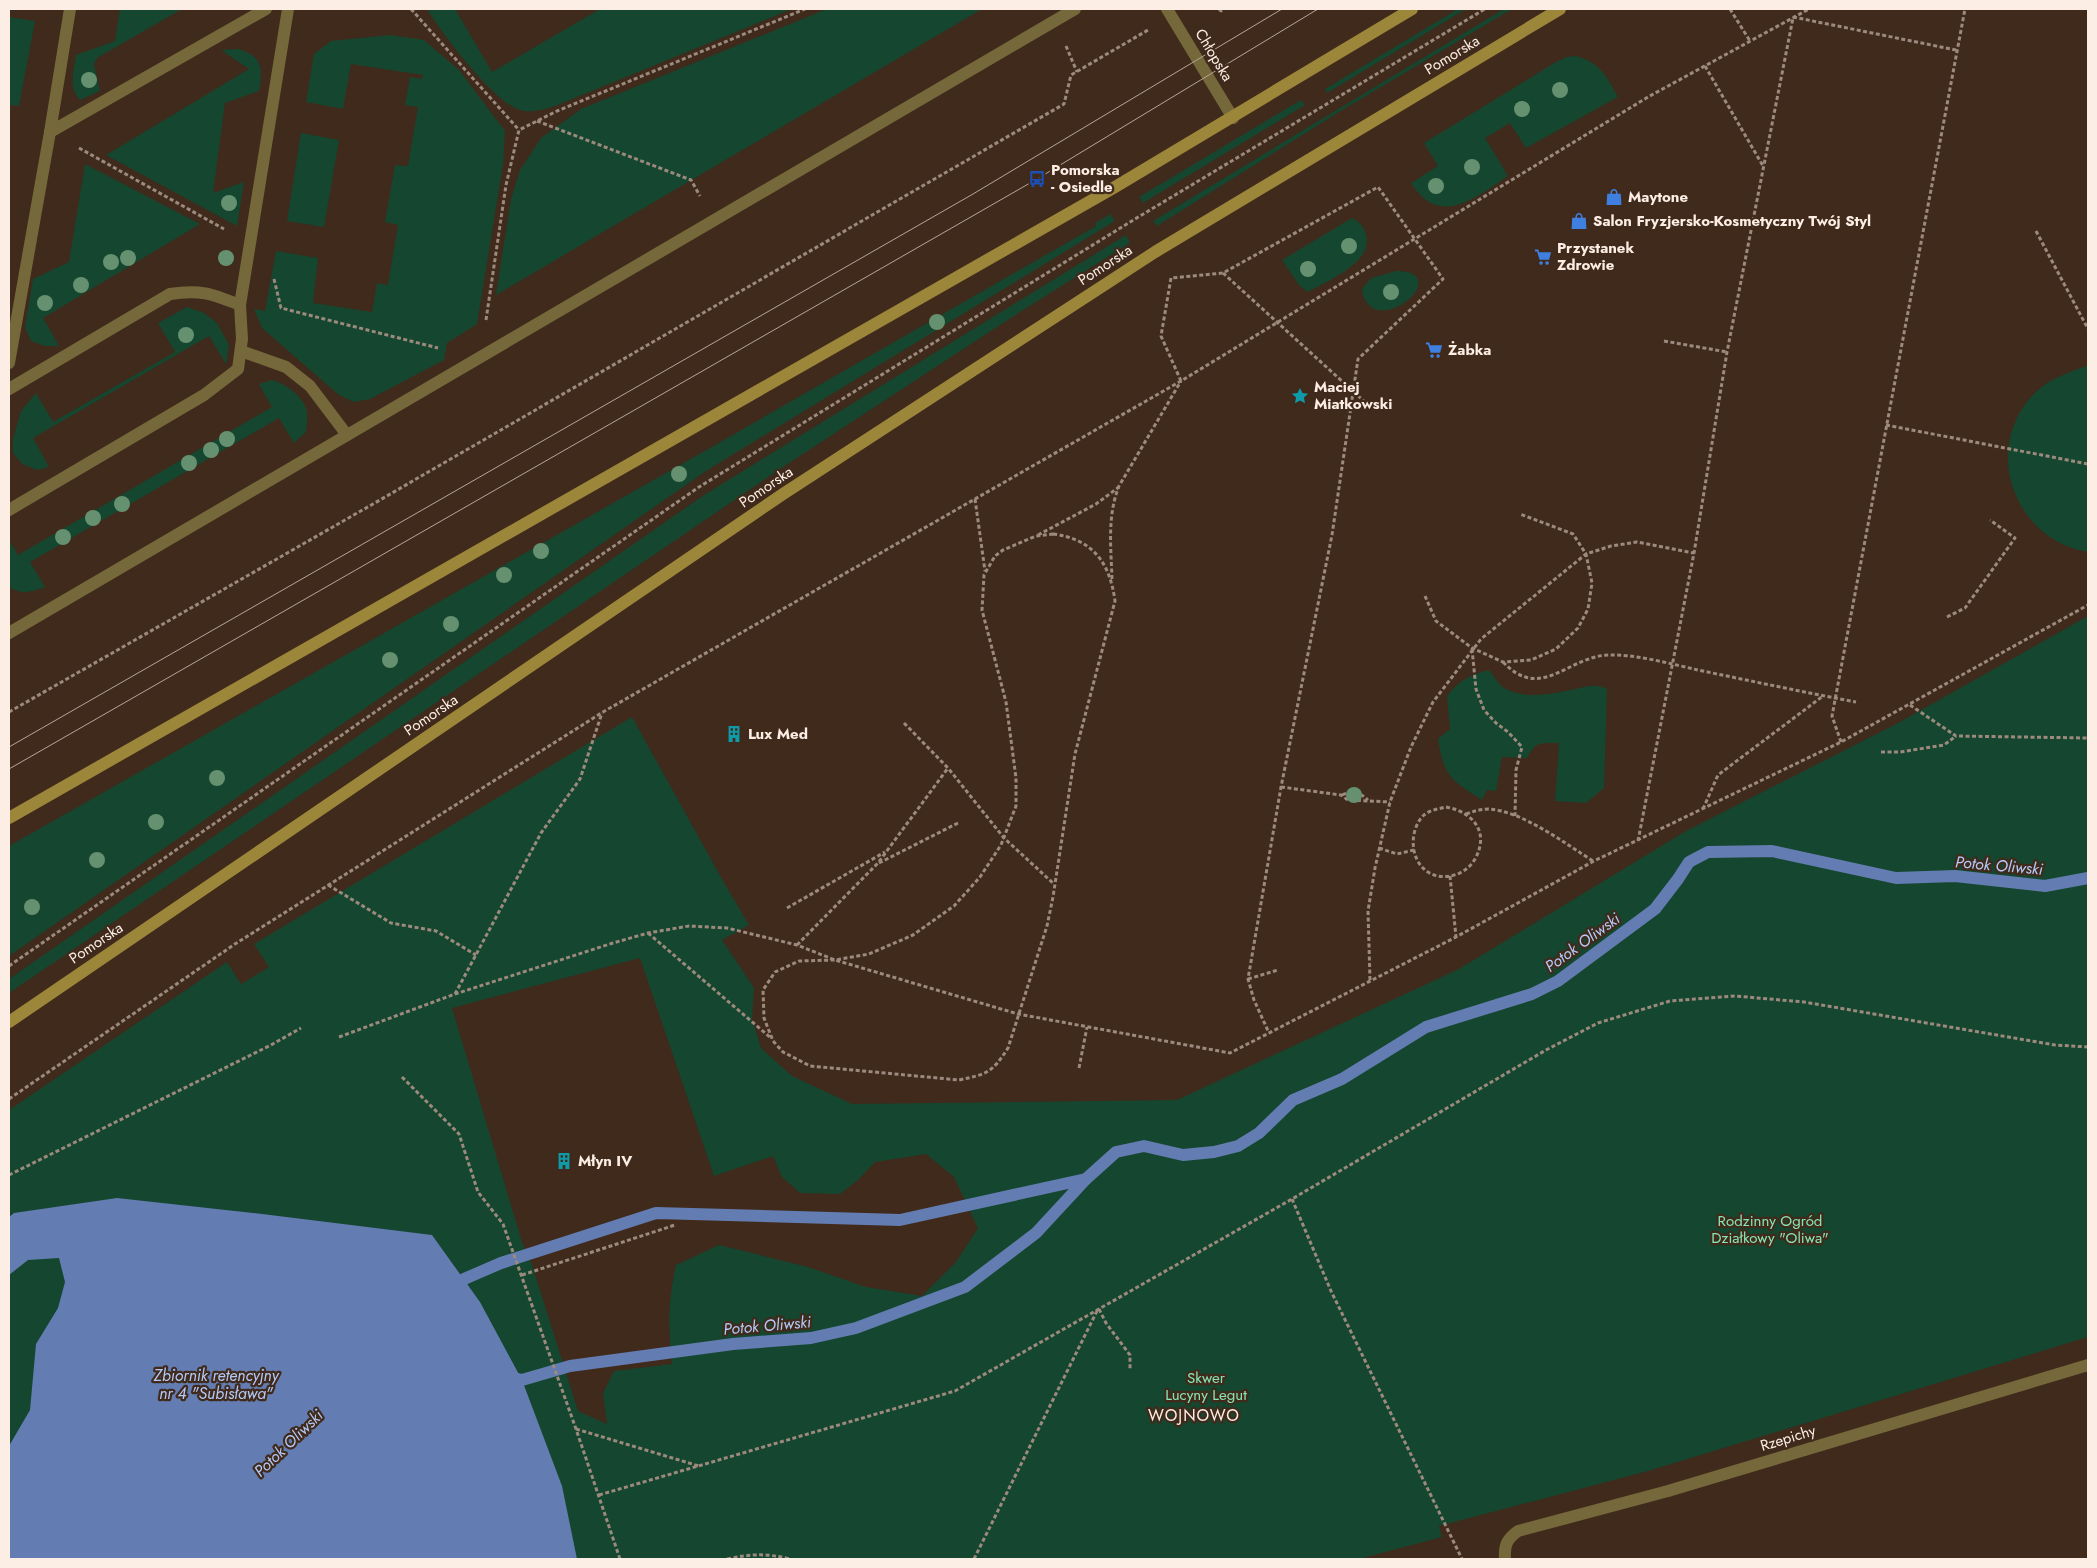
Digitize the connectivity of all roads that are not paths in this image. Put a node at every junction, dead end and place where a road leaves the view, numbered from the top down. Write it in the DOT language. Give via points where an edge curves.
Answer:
graph roads {
  1 [pos="70,9"];
  2 [pos="266,9"];
  3 [pos="288,9"];
  4 [pos="1075,9"];
  5 [pos="1412,9"];
  6 [pos="1560,9"];
  7 [pos="1170,13"];
  8 [pos="1233,118"];
  9 [pos="50,132"];
  10 [pos="240,305"];
  11 [pos="12,319"];
  12 [pos="241,351"];
  13 [pos="9,363"];
  14 [pos="9,389"];
  15 [pos="347,435"];
  16 [pos="9,510"];
  17 [pos="9,633"];
  18 [pos="9,818"];
  19 [pos="9,1022"];
  20 [pos="2088,1365"];
  21 [pos="1504,1554"];
  1 -- 9 [label="street"];
  2 -- 9 [label="street"];
  3 -- 10 [label="street"];
  4 -- 15 [label="street"];
  5 -- 8 [label="main road"];
  6 -- 19 [label="main road, Pomorska" via="1156,252 791,488"];
  7 -- 8 [label="street, Chłopska"];
  8 -- 18 [label="main road"];
  9 -- 11 [label="street"];
  10 -- 12 [label="street"];
  10 -- 14 [label="street" via="207,292 170,294"];
  11 -- 13 [label="street"];
  12 -- 15 [label="street" via="286,367 310,386"];
  12 -- 16 [label="street" via="238,369 204,395"];
  15 -- 17 [label="street"];
  20 -- 21 [label="street, Rzepichy" via="1668,1491 1518,1531 1509,1538"];
}
